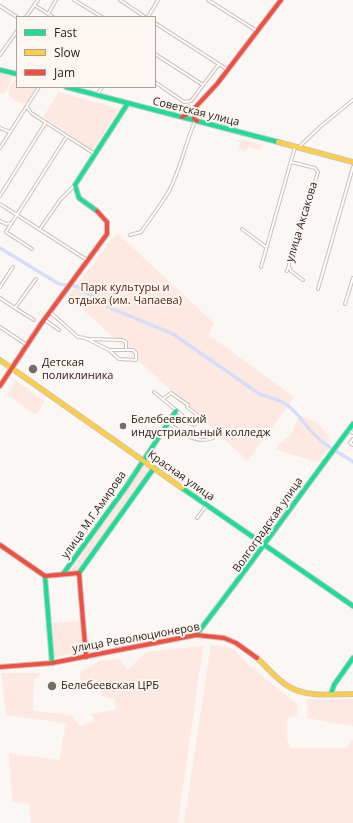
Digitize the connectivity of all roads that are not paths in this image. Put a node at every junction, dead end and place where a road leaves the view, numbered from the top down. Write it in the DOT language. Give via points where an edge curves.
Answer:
graph roads {
  1 [pos="38,0"];
  2 [pos="56,0"];
  3 [pos="74,0"];
  4 [pos="120,0"];
  5 [pos="158,0"];
  6 [pos="208,0"];
  7 [pos="281,0"];
  8 [pos="34,5"];
  9 [pos="0,6"];
  10 [pos="48,14"];
  11 [pos="16,16"];
  12 [pos="27,16"];
  13 [pos="51,16"];
  14 [pos="100,16"];
  15 [pos="144,16"];
  16 [pos="147,16"];
  17 [pos="156,24"];
  18 [pos="257,31"];
  19 [pos="16,32"];
  20 [pos="0,55"];
  21 [pos="156,55"];
  22 [pos="219,64"];
  23 [pos="0,70"];
  24 [pos="228,70"];
  25 [pos="16,74"];
  26 [pos="156,83"];
  27 [pos="203,86"];
  28 [pos="38,88"];
  29 [pos="70,88"];
  30 [pos="101,88"];
  31 [pos="97,95"];
  32 [pos="353,100"];
  33 [pos="128,103"];
  34 [pos="27,107"];
  35 [pos="194,110"];
  36 [pos="179,117"];
  37 [pos="195,121"];
  38 [pos="46,122"];
  39 [pos="201,123"];
  40 [pos="0,128"];
  41 [pos="10,132"];
  42 [pos="67,136"];
  43 [pos="297,147"];
  44 [pos="0,148"];
  45 [pos="96,154"];
  46 [pos="291,162"];
  47 [pos="353,162"];
  48 [pos="353,167"];
  49 [pos="75,185"];
  50 [pos="0,196"];
  51 [pos="0,204"];
  52 [pos="17,215"];
  53 [pos="0,221"];
  54 [pos="12,223"];
  55 [pos="242,228"];
  56 [pos="40,229"];
  57 [pos="130,235"];
  58 [pos="266,247"];
  59 [pos="32,249"];
  60 [pos="88,260"];
  61 [pos="289,264"];
  62 [pos="13,267"];
  63 [pos="261,267"];
  64 [pos="287,271"];
  65 [pos="353,278"];
  66 [pos="36,279"];
  67 [pos="303,280"];
  68 [pos="0,287"];
  69 [pos="318,288"];
  70 [pos="0,298"];
  71 [pos="345,304"];
  72 [pos="16,308"];
  73 [pos="50,312"];
  74 [pos="34,320"];
  75 [pos="45,320"];
  76 [pos="0,327"];
  77 [pos="59,330"];
  78 [pos="87,339"];
  79 [pos="27,345"];
  80 [pos="109,350"];
  81 [pos="126,350"];
  82 [pos="0,360"];
  83 [pos="13,368"];
  84 [pos="0,386"];
  85 [pos="154,392"];
  86 [pos="163,399"];
  87 [pos="176,411"];
  88 [pos="168,423"];
  89 [pos="353,424"];
  90 [pos="348,430"];
  91 [pos="353,433"];
  92 [pos="213,438"];
  93 [pos="353,438"];
  94 [pos="353,445"];
  95 [pos="144,461"];
  96 [pos="154,468"];
  97 [pos="207,505"];
  98 [pos="197,518"];
  99 [pos="0,545"];
  100 [pos="265,545"];
  101 [pos="79,573"];
  102 [pos="63,574"];
  103 [pos="45,576"];
  104 [pos="353,606"];
  105 [pos="196,635"];
  106 [pos="86,656"];
  107 [pos="353,658"];
  108 [pos="52,663"];
  109 [pos="0,667"];
  110 [pos="331,694"];
  111 [pos="353,694"];
  1 -- 8 [label="street"];
  2 -- 10 [label="street"];
  3 -- 14 [label="street"];
  4 -- 15 [label="street"];
  5 -- 16 [label="street"];
  6 -- 18 [label="street"];
  7 -- 18 [label="street"];
  8 -- 10 [label="street"];
  8 -- 12 [label="street"];
  9 -- 11 [label="street"];
  10 -- 13 [label="street"];
  17 -- 22 [label="street"];
  18 -- 24 [label="street"];
  19 -- 20 [label="street"];
  21 -- 27 [label="street"];
  22 -- 24 [label="street"];
  22 -- 27 [label="street"];
  23 -- 25 [label="street"];
  24 -- 35 [label="street"];
  26 -- 27 [label="street" via="184,102 191,101"];
  28 -- 34 [label="street"];
  29 -- 31 [label="street, Советская улица"];
  30 -- 31 [label="street"];
  31 -- 33 [label="street, Советская улица"];
  32 -- 43 [label="street"];
  33 -- 36 [label="street, Советская улица"];
  33 -- 45 [label="street"];
  34 -- 38 [label="street" via="31,113"];
  34 -- 41 [label="street"];
  35 -- 36 [label="street" via="186,116"];
  35 -- 39 [label="street" via="194,118"];
  36 -- 37 [label="street, Советская улица"];
  37 -- 39 [label="street, Советская улица"];
  37 -- 57 [label="street" via="169,191 141,232"];
  38 -- 42 [label="street"];
  38 -- 50 [label="street"];
  39 -- 43 [label="street, Советская улица"];
  40 -- 41 [label="street"];
  41 -- 44 [label="street"];
  42 -- 45 [label="street"];
  42 -- 52 [label="street"];
  43 -- 46 [label="street"];
  43 -- 47 [label="street, Советская улица"];
  45 -- 49 [label="street"];
  46 -- 58 [label="street"];
  46 -- 61 [label="street, улица Аксакова" via="314,168 318,172"];
  48 -- 69 [label="street"];
  49 -- 56 [label="street" via="60,200"];
  49 -- 60 [label="street" via="79,198 101,214 108,225 107,234"];
  51 -- 52 [label="street"];
  52 -- 54 [label="street"];
  52 -- 56 [label="street"];
  53 -- 54 [label="street"];
  54 -- 59 [label="street" via="6,232"];
  55 -- 58 [label="street"];
  56 -- 60 [label="street"];
  58 -- 63 [label="street"];
  60 -- 73 [label="street"];
  61 -- 64 [label="street, улица Аксакова"];
  61 -- 67 [label="street" via="291,271"];
  62 -- 68 [label="street"];
  65 -- 71 [label="street"];
  66 -- 72 [label="street"];
  70 -- 72 [label="street"];
  72 -- 74 [label="street"];
  73 -- 75 [label="street"];
  73 -- 78 [label="street" via="78,336"];
  75 -- 77 [label="street"];
  75 -- 79 [label="street"];
  76 -- 79 [label="street"];
  78 -- 80 [label="street"];
  78 -- 81 [label="street" via="122,340 126,342"];
  79 -- 83 [label="street"];
  80 -- 81 [label="street"];
  80 -- 81 [label="street" via="119,360 136,360 136,353 133,350"];
  82 -- 83 [label="street, Красная улица"];
  83 -- 84 [label="street"];
  83 -- 95 [label="street, Красная улица"];
  85 -- 86 [label="street"];
  86 -- 87 [label="street"];
  86 -- 87 [label="street" via="171,393 200,417 194,425"];
  87 -- 88 [label="street, улица М.Г.Амирова"];
  88 -- 92 [label="street" via="187,436 204,441"];
  88 -- 95 [label="street, улица М.Г.Амирова"];
  89 -- 90 [label="street, Волгоградская улица"];
  90 -- 91 [label="street"];
  90 -- 100 [label="street, Волгоградская улица"];
  93 -- 94 [label="street" via="350,443"];
  95 -- 96 [label="street, Красная улица"];
  95 -- 102 [label="street, улица М.Г.Амирова"];
  96 -- 97 [label="street, Красная улица"];
  96 -- 101 [label="street, улица М.Г.Амирова"];
  97 -- 98 [label="street"];
  97 -- 100 [label="street, Красная улица"];
  99 -- 103 [label="street"];
  100 -- 104 [label="street, Красная улица"];
  100 -- 105 [label="street, Волгоградская улица"];
  101 -- 102 [label="street, улица М.Г.Амирова"];
  101 -- 106 [label="street"];
  102 -- 103 [label="street"];
  103 -- 108 [label="street"];
  105 -- 106 [label="street, улица Революционеров"];
  105 -- 110 [label="street, улица Революционеров" via="212,635 236,642 294,690 310,694"];
  106 -- 108 [label="street, улица Революционеров"];
  107 -- 110 [label="street" via="334,685"];
  108 -- 109 [label="street, улица Революционеров"];
  110 -- 111 [label="street, улица Революционеров"];
}
